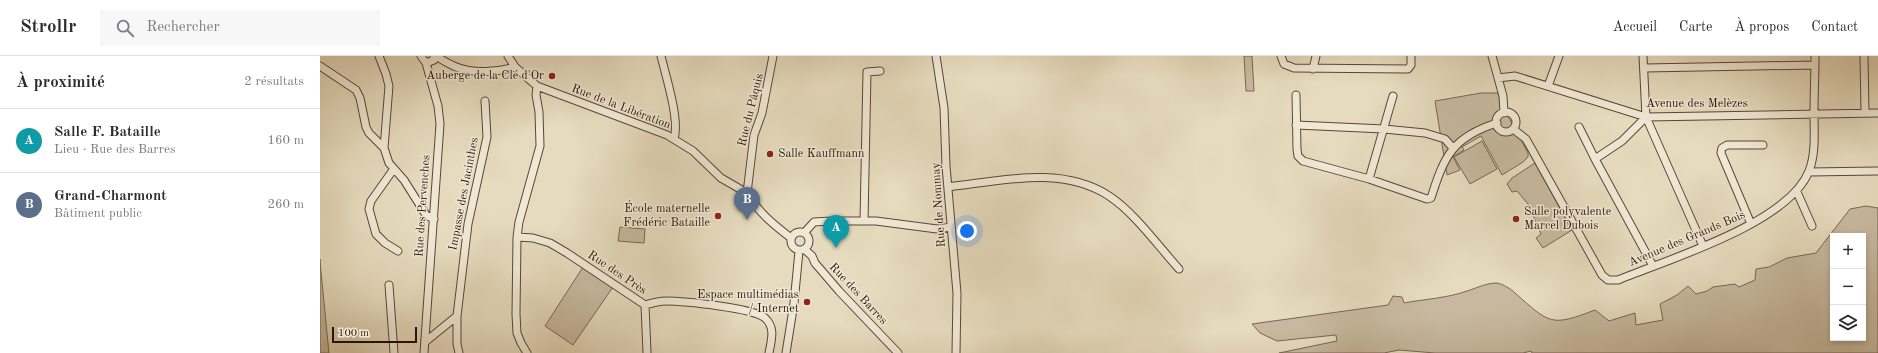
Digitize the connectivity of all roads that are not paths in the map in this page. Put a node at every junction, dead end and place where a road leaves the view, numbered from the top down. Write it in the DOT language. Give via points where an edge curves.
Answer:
graph roads {
  1 [pos="379,56"];
  2 [pos="421,56"];
  3 [pos="435,56"];
  4 [pos="508,56"];
  5 [pos="661,56"];
  6 [pos="773,56"];
  7 [pos="936,56"];
  8 [pos="1281,56"];
  9 [pos="1316,56"];
  10 [pos="1411,56"];
  11 [pos="1492,56"];
  12 [pos="1559,56"];
  13 [pos="1644,56"];
  14 [pos="1815,56"];
  15 [pos="1864,56"];
  16 [pos="426,63"];
  17 [pos="1815,65"];
  18 [pos="320,66"];
  19 [pos="515,67"];
  20 [pos="1312,68"];
  21 [pos="1645,68"];
  22 [pos="880,71"];
  23 [pos="1498,78"];
  24 [pos="537,86"];
  25 [pos="1548,86"];
  26 [pos="1296,95"];
  27 [pos="1393,96"];
  28 [pos="485,101"];
  29 [pos="1504,113"];
  30 [pos="1865,113"];
  31 [pos="1878,113"];
  32 [pos="1814,114"];
  33 [pos="1646,117"];
  34 [pos="1497,123"];
  35 [pos="1296,125"];
  36 [pos="1579,127"];
  37 [pos="1384,129"];
  38 [pos="1513,129"];
  39 [pos="674,139"];
  40 [pos="1763,145"];
  41 [pos="384,148"];
  42 [pos="1453,148"];
  43 [pos="1595,159"];
  44 [pos="393,170"];
  45 [pos="1878,171"];
  46 [pos="1809,172"];
  47 [pos="1369,179"];
  48 [pos="948,187"];
  49 [pos="1797,192"];
  50 [pos="747,193"];
  51 [pos="434,219"];
  52 [pos="864,221"];
  53 [pos="1752,224"];
  54 [pos="1812,226"];
  55 [pos="951,227"];
  56 [pos="804,233"];
  57 [pos="517,236"];
  58 [pos="791,238"];
  59 [pos="1703,246"];
  60 [pos="801,250"];
  61 [pos="398,251"];
  62 [pos="1653,266"];
  63 [pos="1178,269"];
  64 [pos="389,285"];
  65 [pos="645,305"];
  66 [pos="458,316"];
  67 [pos="425,342"];
  68 [pos="394,353"];
  69 [pos="424,353"];
  70 [pos="459,353"];
  71 [pos="527,353"];
  72 [pos="647,353"];
  73 [pos="769,353"];
  74 [pos="786,353"];
  75 [pos="898,353"];
  76 [pos="956,353"];
  1 -- 41 [label="street" via="388,86"];
  2 -- 16 [label="street, Rue des Pervenches"];
  3 -- 16 [label="street" via="434,60"];
  3 -- 19 [label="street" via="455,67 468,70 504,70"];
  4 -- 19 [label="street, Rue de la Libération"];
  5 -- 39 [label="street" via="674,116"];
  6 -- 50 [label="street, Rue du Pâquis" via="762,113 754,135"];
  7 -- 48 [label="street, Rue de Nommay" via="944,108"];
  8 -- 20 [label="street" via="1284,64 1288,66"];
  9 -- 20 [label="street"];
  10 -- 20 [label="street" via="1408,70"];
  11 -- 23 [label="street"];
  12 -- 25 [label="street"];
  13 -- 21 [label="street"];
  14 -- 17 [label="street, Avenue des Grands Bois"];
  15 -- 30 [label="street"];
  16 -- 51 [label="street, Rue des Pervenches" via="438,106 440,124"];
  17 -- 21 [label="street"];
  17 -- 32 [label="street, Avenue des Grands Bois"];
  18 -- 41 [label="street" via="356,90 366,127"];
  19 -- 24 [label="street, Rue de la Libération"];
  21 -- 33 [label="street"];
  22 -- 52 [label="street" via="867,72"];
  23 -- 25 [label="street, Avenue des Melèzes" via="1515,76"];
  23 -- 29 [label="street"];
  24 -- 39 [label="street, Rue de la Libération"];
  24 -- 57 [label="street" via="540,146"];
  25 -- 33 [label="street, Avenue des Melèzes"];
  26 -- 35 [label="street"];
  27 -- 37 [label="street"];
  28 -- 66 [label="street, Impasse des Jacinthes" via="488,137 468,224"];
  29 -- 34 [label="street" via="1498,118"];
  29 -- 38 [label="street" via="1514,116 1516,124"];
  30 -- 31 [label="street, Avenue des Melèzes"];
  30 -- 32 [label="street, Avenue des Melèzes"];
  32 -- 33 [label="street, Avenue des Melèzes"];
  32 -- 46 [label="street, Avenue des Grands Bois" via="1814,140"];
  33 -- 43 [label="street" via="1622,142"];
  33 -- 59 [label="street"];
  34 -- 38 [label="street" via="1503,131"];
  34 -- 42 [label="street" via="1477,131"];
  35 -- 37 [label="street"];
  35 -- 47 [label="street" via="1298,156 1303,161"];
  36 -- 43 [label="street"];
  37 -- 42 [label="street" via="1437,135"];
  37 -- 47 [label="street"];
  38 -- 62 [label="street, Avenue des Grands Bois" via="1526,139 1602,275 1613,281"];
  39 -- 50 [label="street, Rue de la Libération" via="692,151 721,178"];
  40 -- 53 [label="street" via="1726,145 1721,153"];
  41 -- 44 [label="street"];
  42 -- 47 [label="street" via="1442,165 1431,198 1427,199"];
  43 -- 62 [label="street"];
  44 -- 51 [label="street" via="404,180 426,215"];
  44 -- 61 [label="street" via="371,201 369,209 376,234 384,243"];
  45 -- 46 [label="street"];
  46 -- 49 [label="street, Avenue des Grands Bois"];
  48 -- 55 [label="street, Rue de Nommay"];
  48 -- 63 [label="street" via="1034,177 1062,179 1091,187 1110,196"];
  49 -- 53 [label="street, Avenue des Grands Bois"];
  49 -- 54 [label="street"];
  50 -- 58 [label="street" via="760,211"];
  51 -- 67 [label="street, Rue des Pervenches"];
  52 -- 55 [label="street" via="937,229"];
  52 -- 56 [label="street" via="814,222"];
  53 -- 59 [label="street, Avenue des Grands Bois"];
  55 -- 76 [label="street, Rue de Nommay" via="957,293"];
  56 -- 58 [label="street" via="795,234"];
  56 -- 60 [label="street" via="808,245"];
  57 -- 65 [label="street, Rue des Près" via="550,243"];
  57 -- 71 [label="street" via="516,314 518,333"];
  58 -- 60 [label="street" via="793,247"];
  59 -- 62 [label="street, Avenue des Grands Bois"];
  60 -- 74 [label="street"];
  60 -- 75 [label="street, Rue des Barres" via="812,256 839,291"];
  64 -- 68 [label="street"];
  65 -- 72 [label="street"];
  65 -- 73 [label="street, Rue des Près" via="664,301 689,301 764,317 773,334"];
  66 -- 67 [label="street"];
  66 -- 70 [label="street, Impasse des Jacinthes"];
  67 -- 69 [label="street, Rue des Pervenches"];
}
